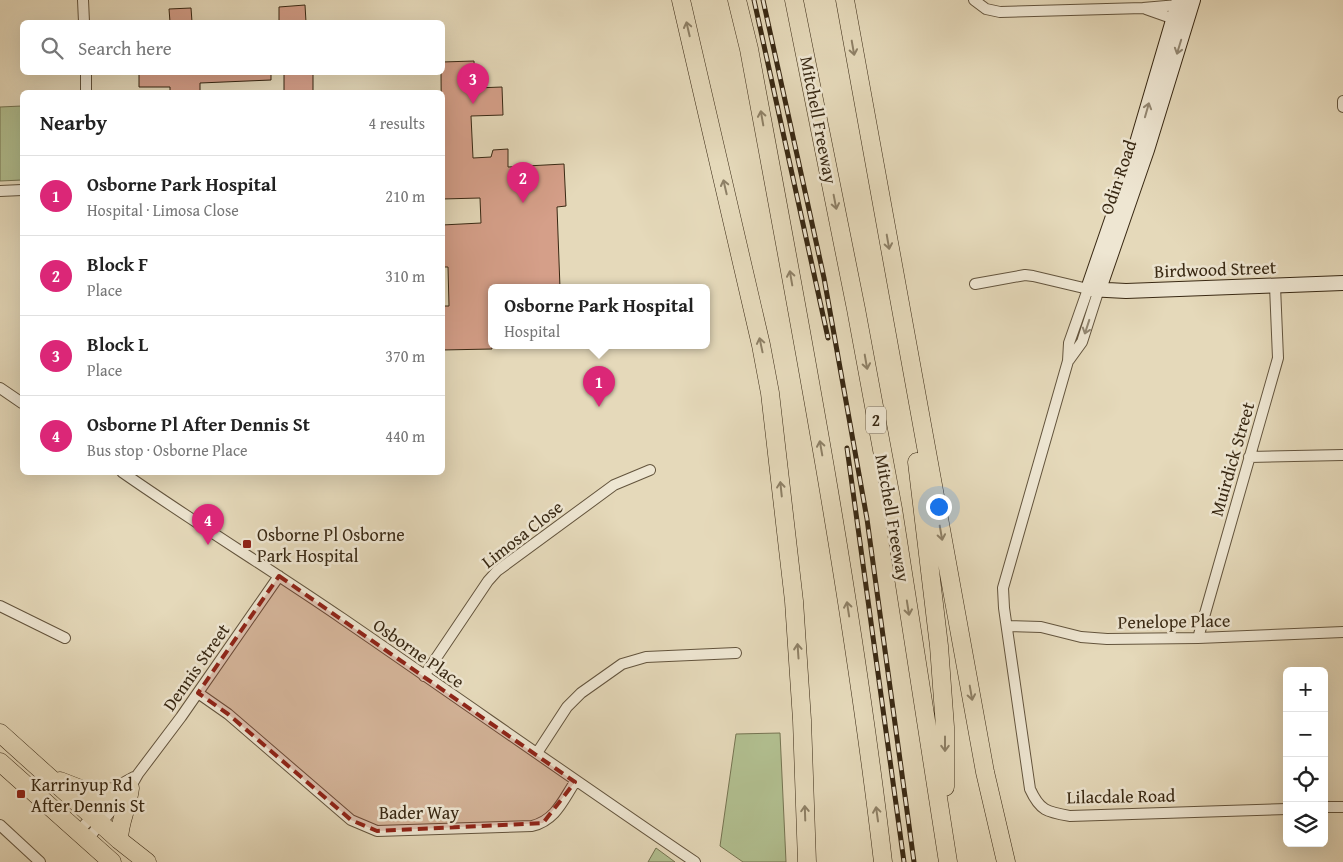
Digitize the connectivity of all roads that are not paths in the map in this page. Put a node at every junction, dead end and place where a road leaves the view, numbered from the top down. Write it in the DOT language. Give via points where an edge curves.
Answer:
graph roads {
  1 [pos="83,0"];
  2 [pos="681,0"];
  3 [pos="737,0"];
  4 [pos="794,0"];
  5 [pos="845,0"];
  6 [pos="974,0"];
  7 [pos="1185,3"];
  8 [pos="1143,8"];
  9 [pos="84,20"];
  10 [pos="1180,21"];
  11 [pos="86,75"];
  12 [pos="86,90"];
  13 [pos="1343,102"];
  14 [pos="1343,108"];
  15 [pos="20,190"];
  16 [pos="0,192"];
  17 [pos="1343,283"];
  18 [pos="975,284"];
  19 [pos="1275,286"];
  20 [pos="1093,289"];
  21 [pos="898,295"];
  22 [pos="0,388"];
  23 [pos="20,402"];
  24 [pos="1343,454"];
  25 [pos="1249,457"];
  26 [pos="650,470"];
  27 [pos="126,475"];
  28 [pos="279,576"];
  29 [pos="0,606"];
  30 [pos="1004,608"];
  31 [pos="1007,626"];
  32 [pos="1343,632"];
  33 [pos="65,638"];
  34 [pos="1198,638"];
  35 [pos="736,653"];
  36 [pos="424,676"];
  37 [pos="198,693"];
  38 [pos="0,733"];
  39 [pos="536,753"];
  40 [pos="0,762"];
  41 [pos="50,778"];
  42 [pos="576,782"];
  43 [pos="128,785"];
  44 [pos="1328,807"];
  45 [pos="1343,807"];
  46 [pos="1283,808"];
  47 [pos="97,820"];
  48 [pos="0,825"];
  49 [pos="83,836"];
  50 [pos="119,840"];
  51 [pos="945,842"];
  52 [pos="40,862"];
  53 [pos="112,862"];
  54 [pos="147,862"];
  55 [pos="695,862"];
  56 [pos="807,862"];
  57 [pos="883,862"];
  58 [pos="948,862"];
  59 [pos="1006,862"];
  1 -- 9 [label="street"];
  56 -- 2 [label="highway, one-way" via="798,652 770,393"];
  57 -- 3 [label="highway, one-way" via="834,518"];
  4 -- 51 [label="highway, Mitchell Freeway / 2, one-way" via="894,519"];
  5 -- 21 [label="highway, one-way"];
  6 -- 8 [label="street" via="986,9 1000,12"];
  7 -- 8 [label="street"];
  7 -- 10 [label="street, Odin Road"];
  8 -- 10 [label="street"];
  10 -- 20 [label="street, Odin Road" via="1147,150"];
  11 -- 12 [label="street"];
  13 -- 14 [label="street"];
  15 -- 16 [label="street"];
  17 -- 19 [label="street, Birdwood Street"];
  18 -- 20 [label="street" via="1025,275"];
  19 -- 20 [label="street, Birdwood Street" via="1126,291"];
  19 -- 25 [label="street, Muirdick Street" via="1278,358"];
  20 -- 30 [label="street, Odin Road" via="1082,342 1068,361 1004,588"];
  21 -- 51 [label="highway, one-way" via="946,727"];
  21 -- 59 [label="highway, one-way" via="986,772"];
  22 -- 23 [label="street"];
  24 -- 25 [label="street"];
  25 -- 34 [label="street, Muirdick Street"];
  26 -- 36 [label="street, Limosa Close" via="614,485 501,567 488,581"];
  27 -- 28 [label="street, Osborne Place"];
  28 -- 36 [label="street, Osborne Place"];
  28 -- 37 [label="street, Dennis Street"];
  29 -- 33 [label="street"];
  30 -- 31 [label="street, Lilacdale Road"];
  31 -- 34 [label="street, Penelope Place" via="1042,627 1081,638"];
  31 -- 46 [label="street, Lilacdale Road" via="1030,789 1045,811 1070,816"];
  32 -- 34 [label="street, Penelope Place"];
  35 -- 39 [label="street" via="646,657 622,664 567,707"];
  36 -- 39 [label="street, Osborne Place"];
  37 -- 42 [label="street, Bader Way" via="228,714 351,820 376,831 532,826 553,815"];
  37 -- 43 [label="street, Dennis Street"];
  38 -- 41 [label="highway"];
  39 -- 42 [label="street, Osborne Place"];
  40 -- 49 [label="highway"];
  41 -- 43 [label="highway" via="91,793"];
  41 -- 47 [label="highway"];
  42 -- 55 [label="street, Osborne Place"];
  43 -- 47 [label="street, Dennis Street"];
  43 -- 47 [label="street, Dennis Street"];
  43 -- 50 [label="highway" via="129,800 121,819"];
  44 -- 45 [label="street"];
  47 -- 49 [label="street, Dennis Street"];
  47 -- 50 [label="highway"];
  48 -- 52 [label="street"];
  49 -- 53 [label="highway"];
  50 -- 54 [label="highway"];
  51 -- 58 [label="highway, Mitchell Freeway / 2"];
}
